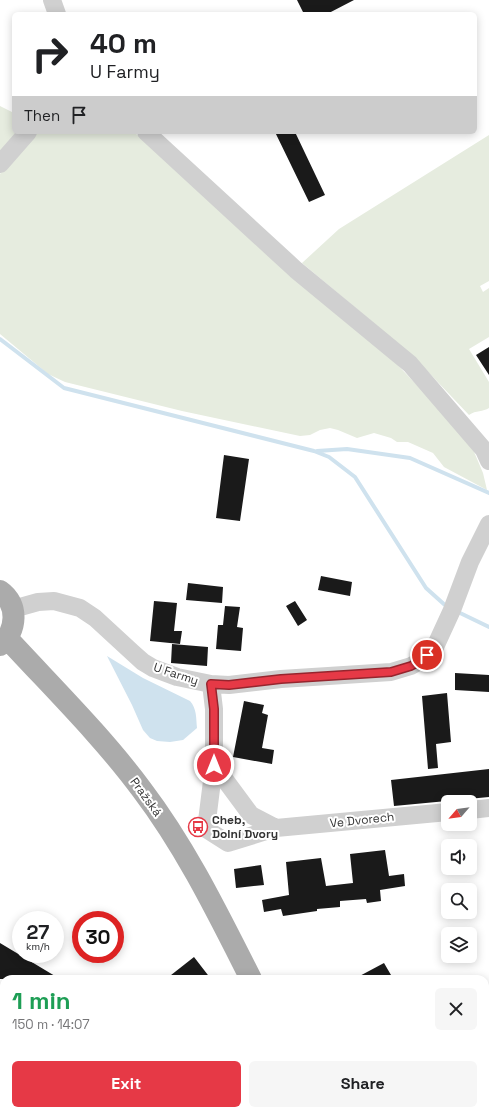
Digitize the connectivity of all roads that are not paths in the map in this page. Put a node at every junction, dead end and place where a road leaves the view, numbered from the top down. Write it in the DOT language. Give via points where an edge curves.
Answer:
graph roads {
  1 [pos="52,0"];
  2 [pos="56,12"];
  3 [pos="26,134"];
  4 [pos="148,134"];
  5 [pos="0,164"];
  6 [pos="486,455"];
  7 [pos="489,524"];
  8 [pos="0,591"];
  9 [pos="13,609"];
  10 [pos="4,642"];
  11 [pos="211,684"];
  12 [pos="214,765"];
  13 [pos="489,808"];
  14 [pos="477,809"];
  15 [pos="441,813"];
  16 [pos="276,828"];
  17 [pos="249,975"];
  1 -- 2 [label="street"];
  3 -- 5 [label="street"];
  4 -- 6 [label="street" via="296,270 410,364"];
  7 -- 11 [label="street, U Farmy" via="470,562 441,638 436,647 420,661 391,672 229,685"];
  8 -- 9 [label="main road"];
  9 -- 10 [label="main road" via="12,629"];
  9 -- 11 [label="street, U Farmy" via="38,602 54,601 80,608 153,668 177,677"];
  10 -- 17 [label="main road, Pražská" via="92,730 143,791 186,856"];
  11 -- 12 [label="street, Ve Dvorech" via="214,709"];
  12 -- 16 [label="street" via="251,815"];
  12 -- 16 [label="street, Ve Dvorech" via="206,829 228,843"];
  13 -- 14 [label="street"];
  15 -- 16 [label="street, Ve Dvorech"];
}
